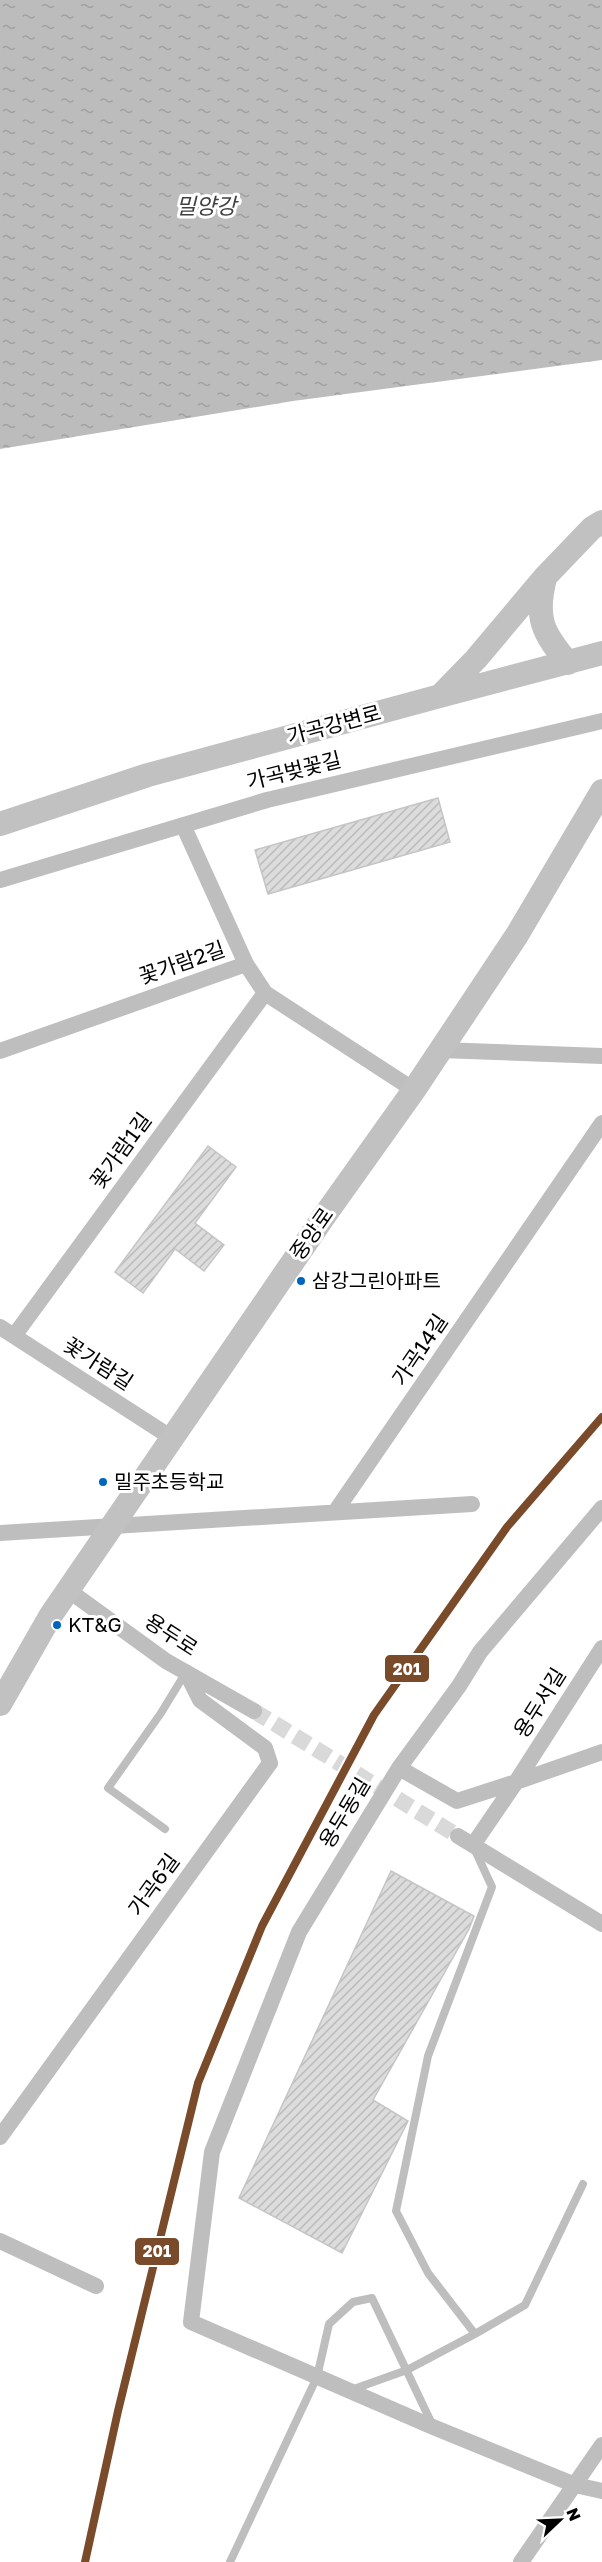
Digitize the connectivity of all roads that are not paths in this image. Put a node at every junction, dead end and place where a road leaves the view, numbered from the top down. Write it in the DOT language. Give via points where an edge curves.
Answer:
graph roads {
  1 [pos="602,522"];
  2 [pos="545,577"];
  3 [pos="602,653"];
  4 [pos="568,663"];
  5 [pos="440,696"];
  6 [pos="602,721"];
  7 [pos="602,791"];
  8 [pos="0,824"];
  9 [pos="183,825"];
  10 [pos="0,880"];
  11 [pos="246,964"];
  12 [pos="265,993"];
  13 [pos="440,1050"];
  14 [pos="0,1051"];
  15 [pos="602,1056"];
  16 [pos="414,1090"];
  17 [pos="602,1123"];
  18 [pos="7,1332"];
  19 [pos="172,1438"];
  20 [pos="472,1504"];
  21 [pos="602,1508"];
  22 [pos="335,1512"];
  23 [pos="113,1526"];
  24 [pos="0,1533"];
  25 [pos="68,1590"];
  26 [pos="602,1648"];
  27 [pos="186,1672"];
  28 [pos="0,1704"];
  29 [pos="254,1711"];
  30 [pos="602,1752"];
  31 [pos="399,1768"];
  32 [pos="516,1782"];
  33 [pos="165,1829"];
  34 [pos="466,1841"];
  35 [pos="602,1924"];
  36 [pos="0,2137"];
  37 [pos="583,2184"];
  38 [pos="0,2241"];
  39 [pos="96,2286"];
  40 [pos="475,2334"];
  41 [pos="407,2370"];
  42 [pos="317,2377"];
  43 [pos="350,2391"];
  44 [pos="433,2427"];
  45 [pos="602,2445"];
  46 [pos="575,2485"];
  47 [pos="602,2491"];
  48 [pos="230,2562"];
  49 [pos="521,2562"];
  1 -- 2 [label="main road"];
  2 -- 4 [label="main road" via="540,614 550,641"];
  2 -- 5 [label="main road"];
  3 -- 4 [label="main road, 가곡강변로"];
  4 -- 5 [label="main road, 가곡강변로"];
  5 -- 8 [label="main road, 가곡강변로" via="148,775"];
  6 -- 9 [label="street, 가곡벚꽃길" via="267,800"];
  7 -- 13 [label="main road, 중앙로" via="517,935"];
  9 -- 10 [label="street, 가곡벚꽃길"];
  9 -- 11 [label="street"];
  11 -- 12 [label="street, 꽃가람2길"];
  11 -- 14 [label="street, 꽃가람2길"];
  12 -- 16 [label="street, 꽃가람2길"];
  12 -- 18 [label="street, 꽃가람1길"];
  13 -- 15 [label="street"];
  13 -- 16 [label="main road, 중앙로"];
  16 -- 19 [label="main road, 중앙로"];
  17 -- 22 [label="street, 가곡14길"];
  18 -- 19 [label="street, 꽃가람길"];
  19 -- 23 [label="main road, 중앙로"];
  20 -- 22 [label="street"];
  21 -- 31 [label="street, 용두동길" via="480,1652"];
  22 -- 23 [label="street"];
  23 -- 24 [label="street"];
  23 -- 25 [label="main road, 중앙로"];
  25 -- 27 [label="street, 용두로"];
  25 -- 28 [label="main road, 중앙로"];
  26 -- 32 [label="street, 용두서길"];
  27 -- 29 [label="street, 용두로"];
  27 -- 33 [label="lane" via="108,1788"];
  27 -- 36 [label="street, 가곡6길" via="200,1700 265,1748 270,1763"];
  30 -- 32 [label="street, 용두동길"];
  31 -- 32 [label="street, 용두동길" via="457,1801"];
  31 -- 42 [label="street, 용두동길" via="299,1932 212,2152 191,2322"];
  32 -- 34 [label="street, 용두서길"];
  34 -- 35 [label="street"];
  34 -- 40 [label="lane" via="492,1887 428,2056 396,2211 428,2273"];
  37 -- 40 [label="lane" via="525,2305"];
  38 -- 39 [label="street"];
  40 -- 41 [label="lane"];
  41 -- 42 [label="lane" via="372,2298 352,2302 329,2324"];
  41 -- 43 [label="lane"];
  41 -- 44 [label="lane"];
  42 -- 43 [label="street"];
  42 -- 48 [label="lane"];
  43 -- 44 [label="street"];
  44 -- 46 [label="street"];
  45 -- 46 [label="street"];
  46 -- 47 [label="street"];
  46 -- 49 [label="street"];
}
